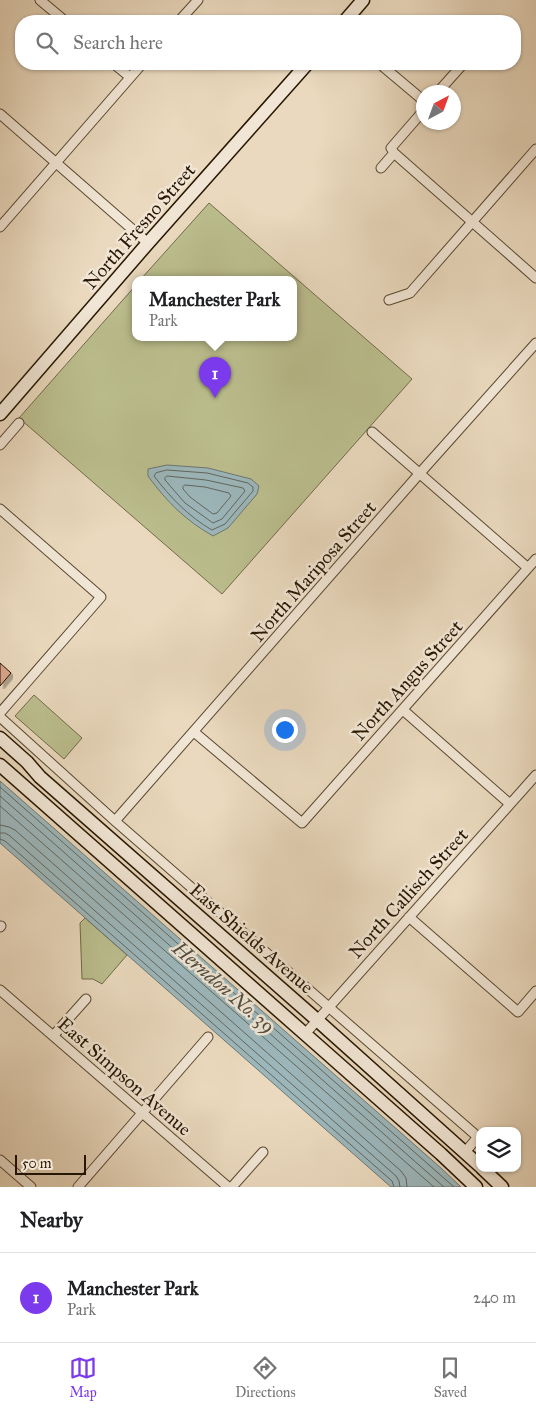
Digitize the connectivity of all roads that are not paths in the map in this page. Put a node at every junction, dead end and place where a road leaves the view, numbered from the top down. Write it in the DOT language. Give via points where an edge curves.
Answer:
graph roads {
  1 [pos="198,0"];
  2 [pos="363,0"];
  3 [pos="45,1"];
  4 [pos="59,15"];
  5 [pos="184,15"];
  6 [pos="350,15"];
  7 [pos="121,70"];
  8 [pos="136,70"];
  9 [pos="302,70"];
  10 [pos="387,70"];
  11 [pos="458,70"];
  12 [pos="130,77"];
  13 [pos="444,85"];
  14 [pos="416,94"];
  15 [pos="0,114"];
  16 [pos="416,119"];
  17 [pos="536,149"];
  18 [pos="394,153"];
  19 [pos="56,164"];
  20 [pos="381,168"];
  21 [pos="472,222"];
  22 [pos="0,227"];
  23 [pos="148,242"];
  24 [pos="536,278"];
  25 [pos="388,300"];
  26 [pos="536,344"];
  27 [pos="0,414"];
  28 [pos="19,423"];
  29 [pos="372,432"];
  30 [pos="0,445"];
  31 [pos="420,473"];
  32 [pos="0,509"];
  33 [pos="536,559"];
  34 [pos="528,568"];
  35 [pos="403,710"];
  36 [pos="0,713"];
  37 [pos="0,717"];
  38 [pos="194,732"];
  39 [pos="0,738"];
  40 [pos="0,765"];
  41 [pos="536,775"];
  42 [pos="510,804"];
  43 [pos="115,821"];
  44 [pos="409,917"];
  45 [pos="0,990"];
  46 [pos="536,991"];
  47 [pos="86,999"];
  48 [pos="329,1007"];
  49 [pos="317,1020"];
  50 [pos="305,1034"];
  51 [pos="53,1036"];
  52 [pos="208,1037"];
  53 [pos="142,1113"];
  54 [pos="263,1152"];
  55 [pos="465,1152"];
  56 [pos="0,1160"];
  57 [pos="476,1162"];
  58 [pos="486,1172"];
  59 [pos="32,1187"];
  60 [pos="78,1187"];
  61 [pos="230,1187"];
  62 [pos="476,1187"];
  63 [pos="502,1187"];
  1 -- 5 [label="street"];
  2 -- 6 [label="main road"];
  3 -- 4 [label="street"];
  7 -- 12 [label="street"];
  8 -- 12 [label="street"];
  9 -- 23 [label="main road, North Fresno Street"];
  10 -- 14 [label="street"];
  11 -- 13 [label="street"];
  12 -- 19 [label="street"];
  15 -- 19 [label="street"];
  16 -- 18 [label="street" via="391,148"];
  17 -- 21 [label="street"];
  18 -- 20 [label="street"];
  18 -- 21 [label="street"];
  19 -- 22 [label="street"];
  19 -- 23 [label="street"];
  21 -- 24 [label="street"];
  21 -- 25 [label="street" via="410,293"];
  23 -- 27 [label="main road, North Fresno Street"];
  26 -- 31 [label="street, North Mariposa Street"];
  28 -- 30 [label="street"];
  29 -- 31 [label="street"];
  31 -- 34 [label="street"];
  31 -- 38 [label="street, North Mariposa Street"];
  32 -- 36 [label="street" via="101,597"];
  33 -- 34 [label="street, North Angus Street"];
  34 -- 35 [label="street, North Angus Street"];
  35 -- 38 [label="street, North Angus Street" via="302,823"];
  35 -- 42 [label="street"];
  37 -- 43 [label="street"];
  38 -- 43 [label="street, North Mariposa Street"];
  39 -- 49 [label="main road, East Shields Avenue" via="40,777"];
  40 -- 50 [label="main road, East Shields Avenue"];
  41 -- 42 [label="street, North Callisch Street"];
  42 -- 44 [label="street, North Callisch Street"];
  43 -- 48 [label="street"];
  44 -- 46 [label="street" via="518,1012"];
  44 -- 48 [label="street, North Callisch Street"];
  45 -- 51 [label="street, East Simpson Avenue"];
  47 -- 51 [label="street"];
  48 -- 49 [label="street, North Callisch Street"];
  48 -- 55 [label="street" via="478,1138"];
  49 -- 50 [label="street, North Callisch Street"];
  49 -- 55 [label="main road, East Shields Avenue"];
  50 -- 62 [label="main road, East Shields Avenue"];
  51 -- 53 [label="street, East Simpson Avenue"];
  52 -- 53 [label="street"];
  53 -- 60 [label="street"];
  53 -- 61 [label="street, East Simpson Avenue"];
  54 -- 61 [label="street"];
  55 -- 57 [label="main road, East Shields Avenue"];
  56 -- 59 [label="street"];
  58 -- 63 [label="main road, East Shields Avenue"];
}
